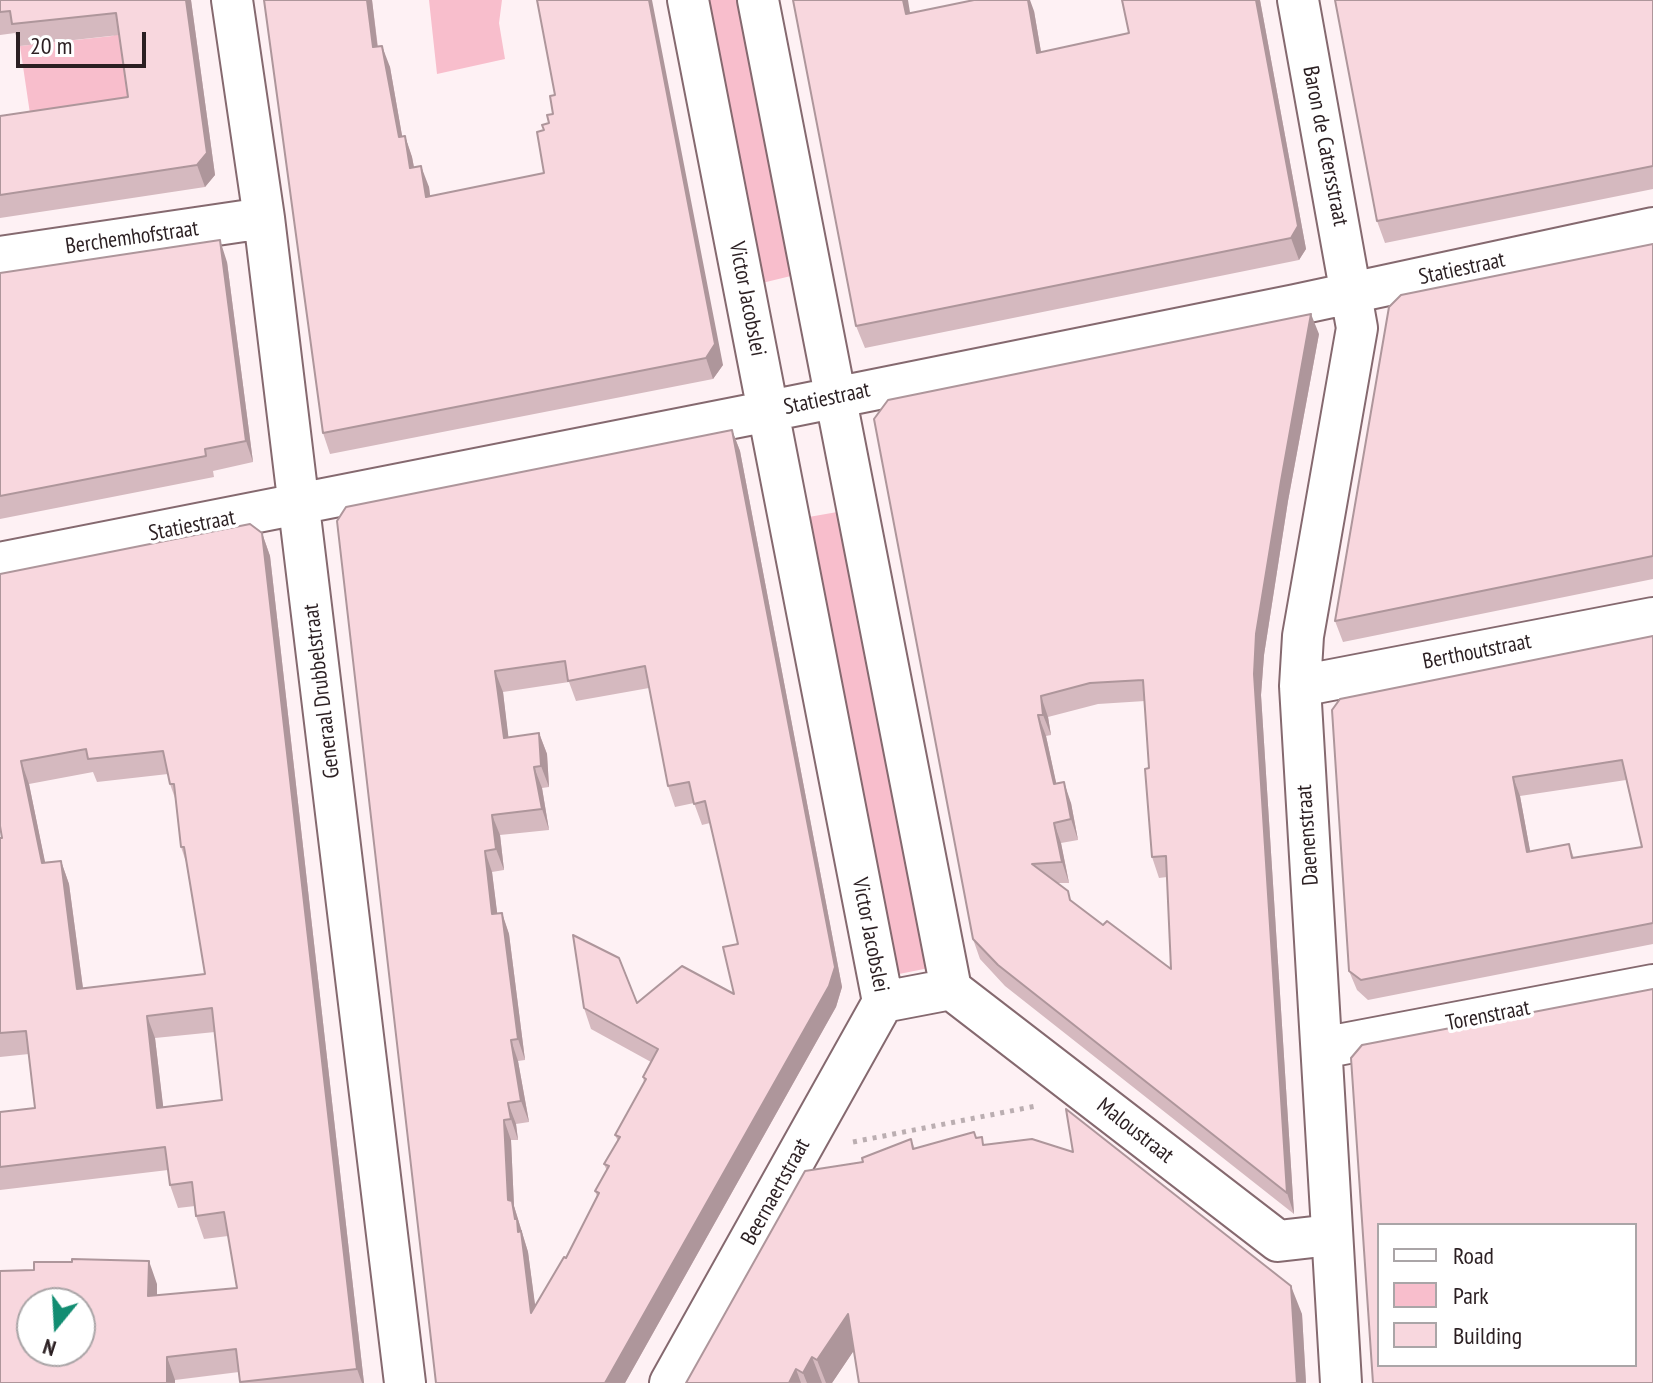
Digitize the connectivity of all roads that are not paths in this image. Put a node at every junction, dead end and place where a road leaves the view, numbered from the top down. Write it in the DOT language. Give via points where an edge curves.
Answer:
graph roads {
  1 [pos="232,0"];
  2 [pos="688,0"];
  3 [pos="758,0"];
  4 [pos="1298,0"];
  5 [pos="264,218"];
  6 [pos="1653,228"];
  7 [pos="0,257"];
  8 [pos="1352,292"];
  9 [pos="836,397"];
  10 [pos="769,411"];
  11 [pos="300,504"];
  12 [pos="0,563"];
  13 [pos="1653,618"];
  14 [pos="1300,686"];
  15 [pos="1653,985"];
  16 [pos="951,989"];
  17 [pos="883,1002"];
  18 [pos="1322,1048"];
  19 [pos="1331,1235"];
  20 [pos="405,1383"];
  21 [pos="670,1383"];
  22 [pos="1341,1383"];
  1 -- 5 [label="street, Generaal Drubbelstraat"];
  2 -- 10 [label="street, Victor Jacobslei"];
  3 -- 9 [label="street"];
  4 -- 8 [label="street, Baron de Catersstraat"];
  5 -- 7 [label="street, Berchemhofstraat"];
  5 -- 11 [label="street, Generaal Drubbelstraat"];
  6 -- 8 [label="street, Statiestraat"];
  8 -- 9 [label="street, Statiestraat"];
  8 -- 14 [label="street, Daenenstraat" via="1357,328 1303,636"];
  9 -- 10 [label="street, Statiestraat"];
  9 -- 16 [label="street"];
  10 -- 11 [label="street, Statiestraat"];
  10 -- 17 [label="street, Victor Jacobslei"];
  11 -- 12 [label="street, Statiestraat"];
  11 -- 20 [label="street, Generaal Drubbelstraat"];
  13 -- 14 [label="street, Berthoutstraat"];
  14 -- 18 [label="street, Daenenstraat"];
  15 -- 18 [label="street, Torenstraat"];
  16 -- 17 [label="street, Victor Jacobslei"];
  16 -- 19 [label="street, Maloustraat" via="1278,1241"];
  17 -- 21 [label="street, Beernaertstraat"];
  18 -- 19 [label="street, Daenenstraat"];
  19 -- 22 [label="street, Daenenstraat"];
}
